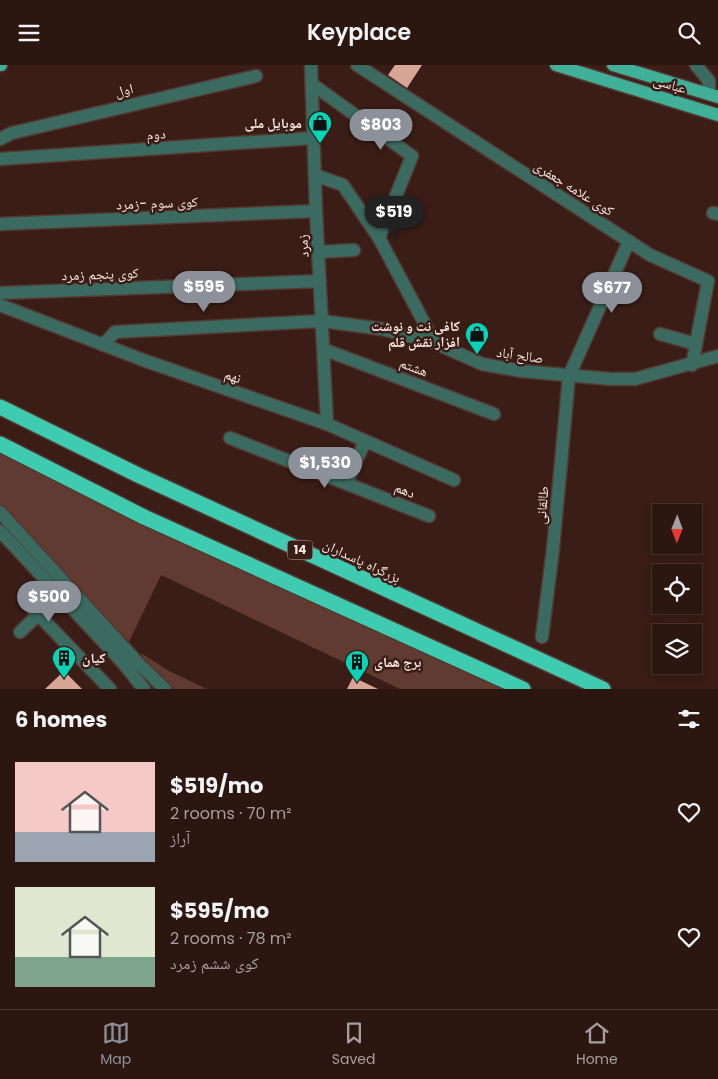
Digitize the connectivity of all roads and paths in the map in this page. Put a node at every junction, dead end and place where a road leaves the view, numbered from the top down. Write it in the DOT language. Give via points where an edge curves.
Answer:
graph roads {
  1 [pos="311,65"];
  2 [pos="357,65"];
  3 [pos="556,65"];
  4 [pos="613,65"];
  5 [pos="696,65"];
  6 [pos="256,76"];
  7 [pos="312,84"];
  8 [pos="714,96"];
  9 [pos="718,115"];
  10 [pos="313,138"];
  11 [pos="0,139"];
  12 [pos="0,159"];
  13 [pos="314,175"];
  14 [pos="316,211"];
  15 [pos="0,224"];
  16 [pos="379,238"];
  17 [pos="629,241"];
  18 [pos="354,250"];
  19 [pos="318,252"];
  20 [pos="320,281"];
  21 [pos="0,293"];
  22 [pos="0,305"];
  23 [pos="322,321"];
  24 [pos="660,334"];
  25 [pos="435,343"];
  26 [pos="696,344"];
  27 [pos="104,345"];
  28 [pos="323,349"];
  29 [pos="718,356"];
  30 [pos="692,365"];
  31 [pos="569,376"];
  32 [pos="0,407"];
  33 [pos="494,414"];
  34 [pos="327,424"];
  35 [pos="230,438"];
  36 [pos="364,441"];
  37 [pos="0,444"];
  38 [pos="454,480"];
  39 [pos="347,483"];
  40 [pos="0,512"];
  41 [pos="429,516"];
  42 [pos="0,531"];
  43 [pos="64,591"];
  44 [pos="34,610"];
  45 [pos="20,632"];
  46 [pos="542,637"];
  47 [pos="110,689"];
  48 [pos="144,689"];
  49 [pos="165,689"];
  50 [pos="523,689"];
  51 [pos="603,689"];
  1 -- 7 [label="street, زمرد"];
  2 -- 17 [label="street, کوی علامه جعفری"];
  3 -- 9 [label="main road, عباسى"];
  4 -- 8 [label="main road, عباسى"];
  5 -- 8 [label="street" via="709,81"];
  6 -- 11 [label="street, اول" via="12,133"];
  7 -- 10 [label="street, زمرد"];
  7 -- 16 [label="street" via="412,156"];
  10 -- 12 [label="street, دوم"];
  10 -- 13 [label="street, زمرد"];
  13 -- 14 [label="street, زمرد"];
  13 -- 16 [label="street" via="343,185"];
  14 -- 15 [label="street, کوی سوم -زمرد"];
  14 -- 19 [label="street, زمرد"];
  16 -- 25 [label="street"];
  17 -- 26 [label="street, کوی علامه جعفری" via="650,255 708,281"];
  17 -- 31 [label="street, طالقانی"];
  18 -- 19 [label="street"];
  19 -- 20 [label="street, زمرد"];
  20 -- 21 [label="street, کوی پنجم زمرد"];
  20 -- 23 [label="street, زمرد"];
  22 -- 27 [label="street, نهم"];
  23 -- 25 [label="street, صالح آباد" via="382,329"];
  23 -- 27 [label="street, صالح آباد" via="115,331"];
  23 -- 28 [label="street, زمرد"];
  24 -- 26 [label="street"];
  25 -- 31 [label="street, صالح آباد" via="482,365"];
  26 -- 30 [label="street, کوی علامه جعفری"];
  27 -- 34 [label="street, نهم"];
  28 -- 33 [label="street, هشتم"];
  28 -- 34 [label="street, زمرد"];
  29 -- 30 [label="street, صالح آباد"];
  30 -- 31 [label="street, صالح آباد" via="635,379"];
  31 -- 46 [label="street, طالقانی"];
  32 -- 51 [label="highway, بزرگراه پاسداران / 14" via="155,483"];
  34 -- 36 [label="street, نهم"];
  35 -- 39 [label="street, دهم"];
  36 -- 38 [label="street, نهم"];
  36 -- 39 [label="street"];
  37 -- 50 [label="highway" via="144,517"];
  39 -- 41 [label="street, دهم"];
  40 -- 43 [label="street"];
  42 -- 43 [label="street"];
  43 -- 44 [label="street"];
  43 -- 48 [label="street"];
  43 -- 49 [label="street"];
  44 -- 45 [label="street"];
  44 -- 47 [label="street"];
}
